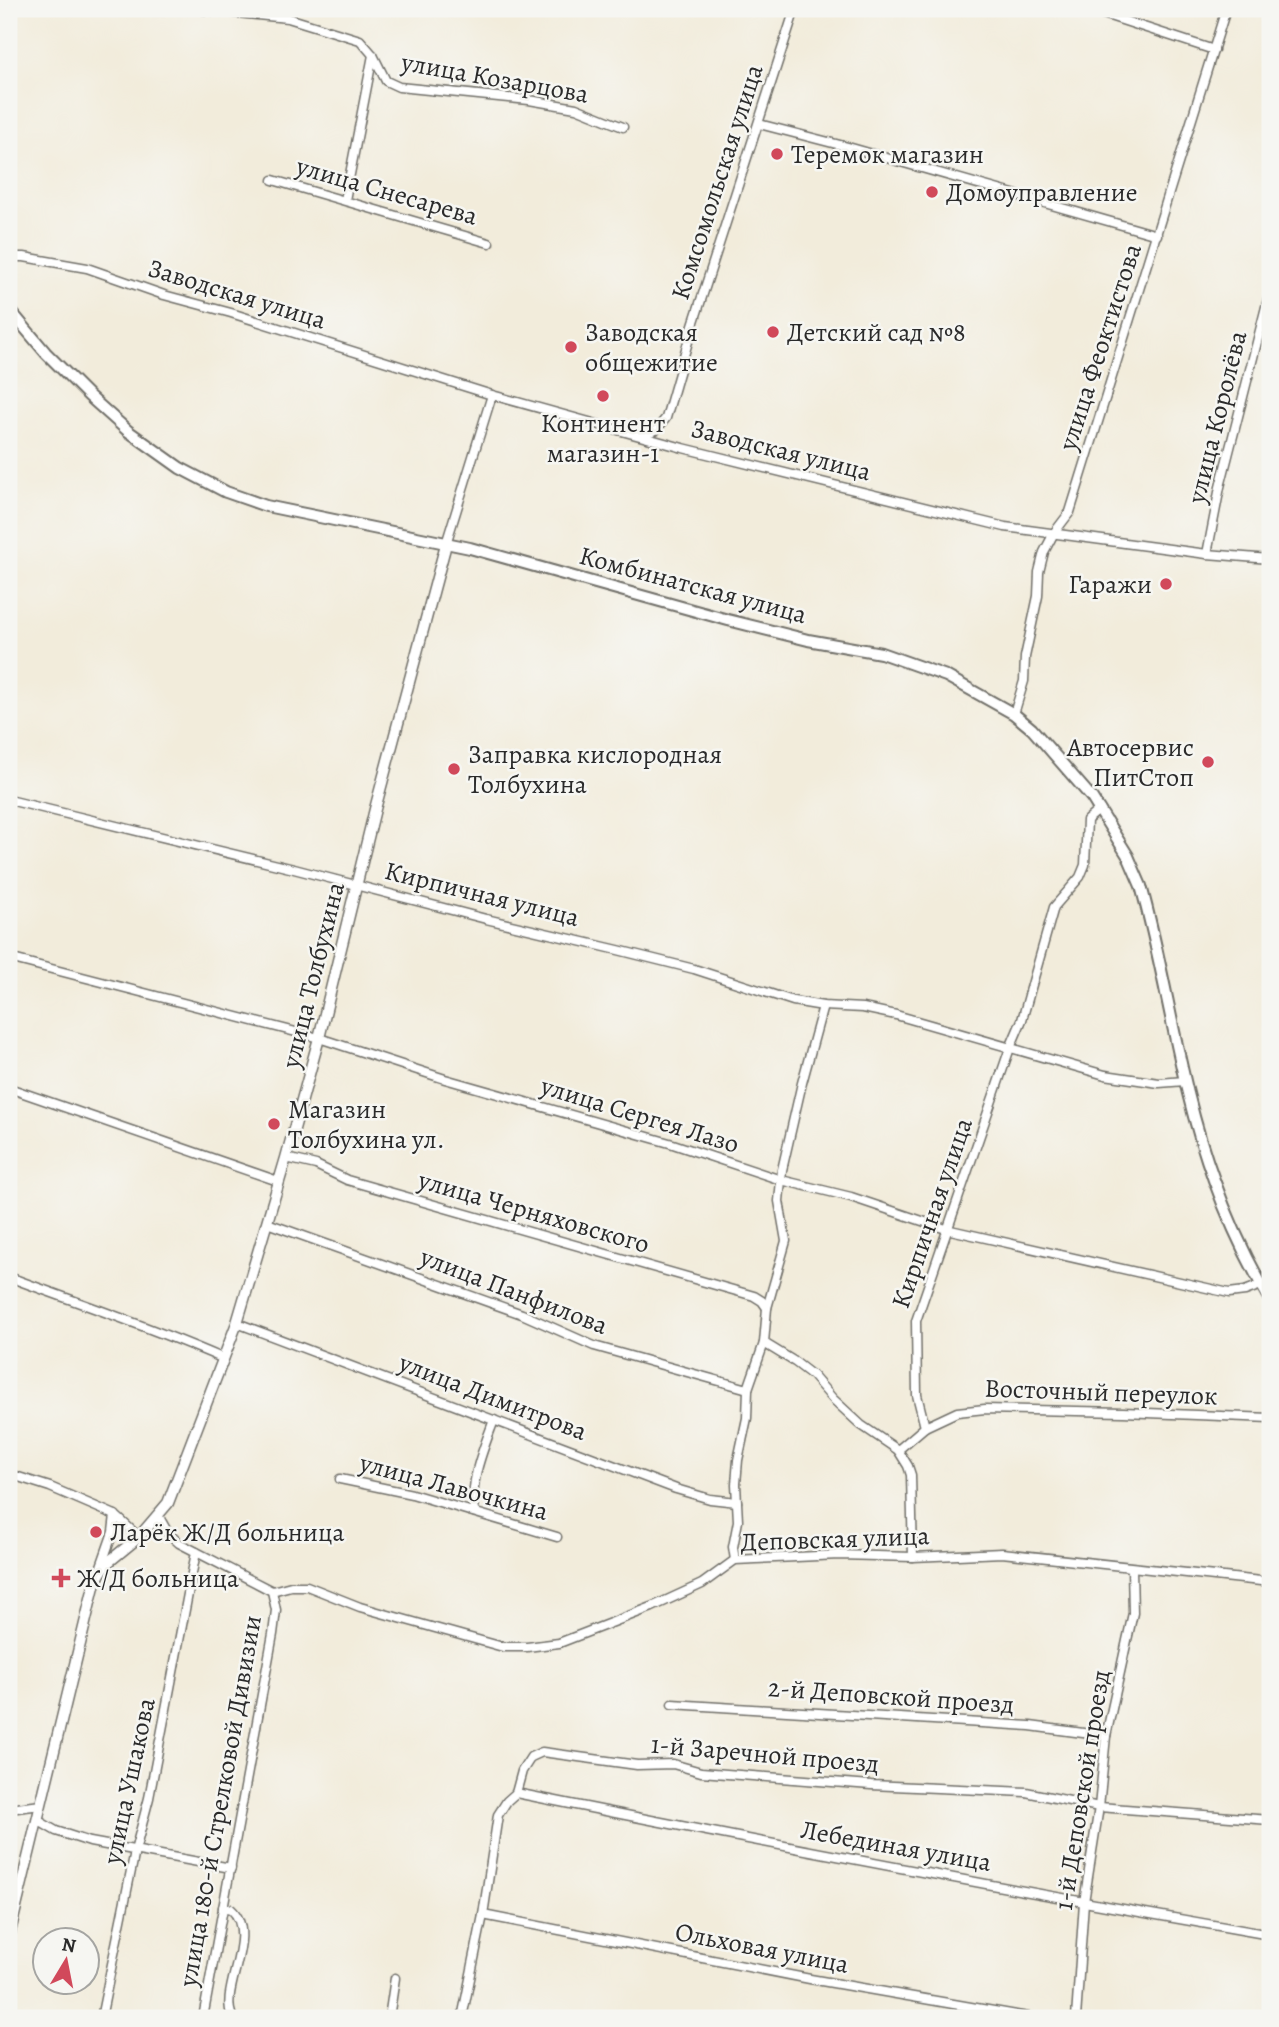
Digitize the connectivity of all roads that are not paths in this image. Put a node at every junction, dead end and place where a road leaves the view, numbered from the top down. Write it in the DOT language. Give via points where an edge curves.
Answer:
graph roads {
  1 [pos="196,9"];
  2 [pos="795,9"];
  3 [pos="1088,9"];
  4 [pos="1226,9"];
  5 [pos="1214,50"];
  6 [pos="373,55"];
  7 [pos="759,124"];
  8 [pos="624,127"];
  9 [pos="274,180"];
  10 [pos="345,200"];
  11 [pos="1157,235"];
  12 [pos="489,243"];
  13 [pos="9,257"];
  14 [pos="1270,291"];
  15 [pos="9,309"];
  16 [pos="492,395"];
  17 [pos="640,435"];
  18 [pos="1054,533"];
  19 [pos="446,544"];
  20 [pos="1207,554"];
  21 [pos="1270,559"];
  22 [pos="1014,714"];
  23 [pos="9,800"];
  24 [pos="1100,809"];
  25 [pos="358,885"];
  26 [pos="9,958"];
  27 [pos="823,1006"];
  28 [pos="319,1038"];
  29 [pos="1010,1048"];
  30 [pos="1185,1081"];
  31 [pos="9,1088"];
  32 [pos="286,1158"];
  33 [pos="781,1180"];
  34 [pos="278,1181"];
  35 [pos="267,1223"];
  36 [pos="946,1229"];
  37 [pos="9,1277"];
  38 [pos="1261,1284"];
  39 [pos="1270,1300"];
  40 [pos="767,1308"];
  41 [pos="237,1323"];
  42 [pos="764,1343"];
  43 [pos="224,1359"];
  44 [pos="748,1389"];
  45 [pos="1270,1418"];
  46 [pos="494,1420"];
  47 [pos="925,1427"];
  48 [pos="898,1450"];
  49 [pos="9,1474"];
  50 [pos="340,1479"];
  51 [pos="737,1502"];
  52 [pos="474,1512"];
  53 [pos="115,1515"];
  54 [pos="159,1517"];
  55 [pos="557,1536"];
  56 [pos="139,1537"];
  57 [pos="196,1552"];
  58 [pos="914,1557"];
  59 [pos="735,1560"];
  60 [pos="1132,1568"];
  61 [pos="99,1573"];
  62 [pos="1270,1582"];
  63 [pos="272,1591"];
  64 [pos="673,1704"];
  65 [pos="1106,1736"];
  66 [pos="516,1793"];
  67 [pos="41,1805"];
  68 [pos="1099,1807"];
  69 [pos="9,1809"];
  70 [pos="37,1820"];
  71 [pos="1270,1820"];
  72 [pos="135,1851"];
  73 [pos="231,1868"];
  74 [pos="1084,1902"];
  75 [pos="223,1908"];
  76 [pos="483,1915"];
  77 [pos="1270,1935"];
  78 [pos="9,1936"];
  79 [pos="395,1978"];
  80 [pos="101,2018"];
  81 [pos="203,2018"];
  82 [pos="233,2018"];
  83 [pos="389,2018"];
  84 [pos="462,2018"];
  85 [pos="1034,2018"];
  86 [pos="1076,2018"];
  1 -- 6 [label="street" via="288,18 360,40"];
  2 -- 7 [label="street, Комсомольская улица"];
  3 -- 5 [label="street"];
  4 -- 5 [label="street, улица Феоктистова"];
  5 -- 11 [label="street, улица Феоктистова"];
  6 -- 8 [label="street, улица Козарцова" via="386,81 399,87 576,108"];
  6 -- 10 [label="street"];
  7 -- 11 [label="street"];
  7 -- 17 [label="street, Комсомольская улица" via="666,418 656,430"];
  9 -- 10 [label="street, улица Снесарева"];
  10 -- 12 [label="street, улица Снесарева"];
  11 -- 18 [label="street, улица Феоктистова" via="1070,512"];
  13 -- 16 [label="street, Заводская улица" via="88,268"];
  14 -- 20 [label="street, улица Королёва"];
  15 -- 19 [label="main road, Комбинатская улица" via="89,396 180,468 266,506"];
  16 -- 17 [label="street, Заводская улица"];
  16 -- 19 [label="street, улица Толбухина"];
  17 -- 18 [label="street, Заводская улица" via="1005,527"];
  18 -- 20 [label="street, Заводская улица"];
  18 -- 22 [label="street, улица Феоктистова" via="1038,572 1024,681"];
  19 -- 22 [label="main road, Комбинатская улица" via="717,617 881,653 946,676"];
  19 -- 25 [label="street, улица Толбухина"];
  20 -- 21 [label="street, Заводская улица"];
  22 -- 24 [label="main road, Комбинатская улица"];
  23 -- 25 [label="street, Кирпичная улица"];
  24 -- 29 [label="street, Кирпичная улица" via="1087,820 1085,865 1080,877 1054,907"];
  24 -- 30 [label="main road, Комбинатская улица" via="1141,886"];
  25 -- 27 [label="street, Кирпичная улица"];
  25 -- 28 [label="street, улица Толбухина"];
  26 -- 28 [label="street, улица Сергея Лазо"];
  27 -- 29 [label="street, Кирпичная улица" via="896,1015"];
  27 -- 33 [label="street"];
  28 -- 32 [label="street, улица Толбухина"];
  28 -- 33 [label="street, улица Сергея Лазо"];
  29 -- 30 [label="street" via="1105,1075 1159,1083"];
  29 -- 36 [label="street, Кирпичная улица"];
  30 -- 38 [label="main road, Комбинатская улица" via="1213,1180"];
  31 -- 34 [label="street"];
  32 -- 34 [label="street, улица Толбухина"];
  32 -- 40 [label="street, улица Черняховского" via="754,1296"];
  33 -- 36 [label="street, улица Сергея Лазо" via="851,1197"];
  33 -- 40 [label="street" via="779,1201 786,1241"];
  34 -- 35 [label="street, улица Толбухина"];
  35 -- 41 [label="street, улица Толбухина"];
  35 -- 44 [label="street, улица Панфилова" via="522,1314 594,1346"];
  36 -- 38 [label="street, улица Сергея Лазо" via="1229,1293"];
  36 -- 47 [label="street, Кирпичная улица" via="916,1321 917,1395"];
  37 -- 43 [label="street"];
  38 -- 39 [label="main road, Комбинатская улица"];
  40 -- 42 [label="street"];
  41 -- 43 [label="street, улица Толбухина"];
  41 -- 46 [label="street, улица Димитрова"];
  42 -- 44 [label="street"];
  42 -- 48 [label="street" via="795,1362 861,1425"];
  43 -- 54 [label="street, улица Толбухина" via="178,1482"];
  44 -- 51 [label="street"];
  45 -- 47 [label="street, Восточный переулок" via="985,1409 957,1412"];
  46 -- 51 [label="street, улица Димитрова" via="676,1489"];
  46 -- 52 [label="street" via="472,1486"];
  47 -- 48 [label="street"];
  48 -- 58 [label="street" via="911,1475"];
  49 -- 53 [label="street"];
  50 -- 52 [label="street, улица Лавочкина"];
  51 -- 59 [label="street"];
  52 -- 55 [label="street, улица Лавочкина"];
  53 -- 56 [label="street"];
  53 -- 61 [label="street, улица Толбухина"];
  54 -- 56 [label="street, улица Толбухина"];
  54 -- 57 [label="street" via="168,1533"];
  56 -- 61 [label="street, улица Толбухина"];
  57 -- 63 [label="street"];
  57 -- 72 [label="street, улица Ушакова"];
  58 -- 59 [label="street, Деповская улица"];
  58 -- 60 [label="street, Деповская улица" via="1002,1553"];
  59 -- 63 [label="street, Деповская улица" via="702,1584 652,1607 559,1643 527,1647 503,1647 360,1607 307,1586"];
  60 -- 62 [label="street, Деповская улица"];
  60 -- 65 [label="street, 1-й Деповской проезд" via="1133,1613"];
  61 -- 67 [label="street, улица Толбухина"];
  63 -- 73 [label="street, улица 180-й Стрелковой Дивизии" via="276,1610 273,1634"];
  64 -- 65 [label="street, 2-й Деповской проезд" via="1030,1726"];
  65 -- 68 [label="street, 1-й Деповской проезд"];
  66 -- 68 [label="street, 1-й Заречной проезд" via="522,1771 531,1757 542,1752 637,1765 673,1764 701,1772 1026,1793"];
  66 -- 74 [label="street, Лебединая улица"];
  66 -- 76 [label="street, 1-й Заречной проезд" via="498,1815"];
  67 -- 69 [label="street"];
  67 -- 70 [label="street, улица Толбухина"];
  68 -- 71 [label="street, 1-й Заречной проезд"];
  68 -- 74 [label="street, 1-й Деповской проезд"];
  70 -- 72 [label="street" via="90,1842"];
  70 -- 78 [label="street, улица Толбухина"];
  72 -- 73 [label="street"];
  72 -- 80 [label="street, улица Ушакова"];
  73 -- 75 [label="street, улица 180-й Стрелковой Дивизии"];
  74 -- 77 [label="street, Лебединая улица"];
  74 -- 86 [label="street, 1-й Деповской проезд"];
  75 -- 81 [label="street, улица 180-й Стрелковой Дивизии"];
  75 -- 82 [label="street" via="231,1909 240,1922 229,2004"];
  76 -- 84 [label="street, 1-й Заречной проезд"];
  76 -- 85 [label="street, Ольховая улица"];
  79 -- 83 [label="street"];
}
